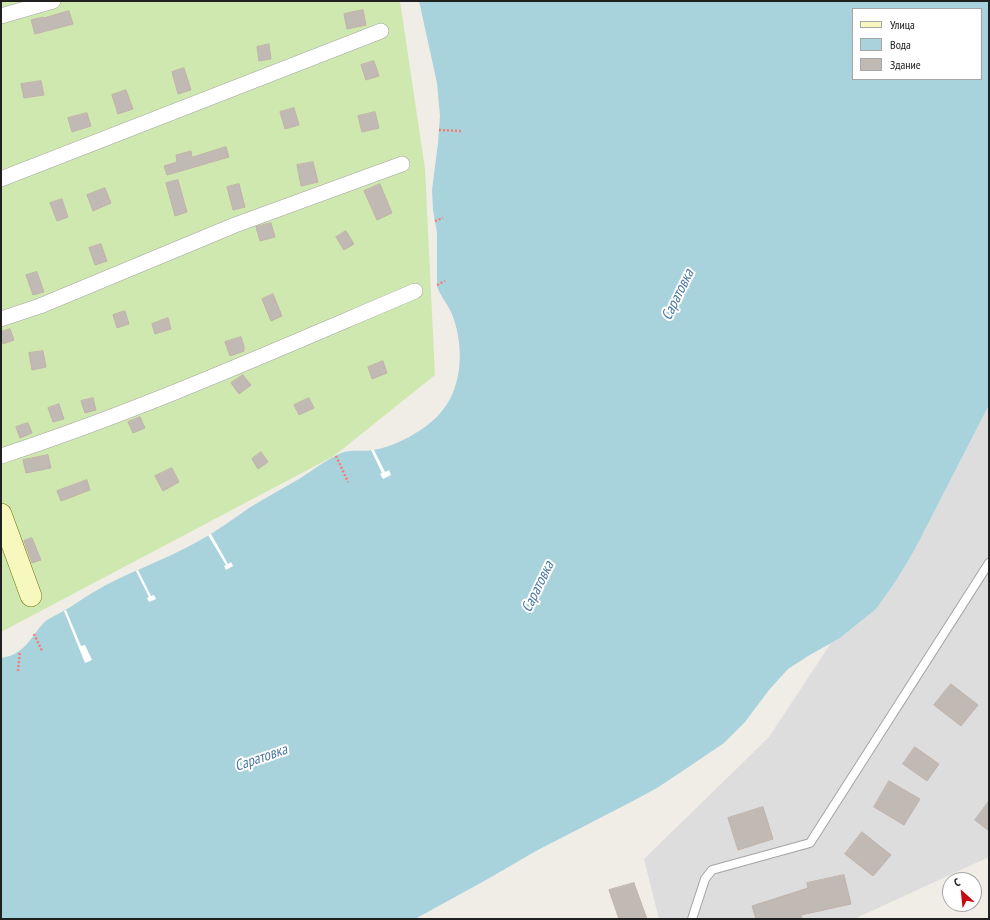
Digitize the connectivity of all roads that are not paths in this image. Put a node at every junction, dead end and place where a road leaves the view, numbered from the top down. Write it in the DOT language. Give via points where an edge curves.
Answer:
graph roads {
  1 [pos="53,1"];
  2 [pos="1,16"];
  3 [pos="381,31"];
  4 [pos="402,164"];
  5 [pos="1,179"];
  6 [pos="414,292"];
  7 [pos="1,319"];
  8 [pos="1,456"];
  9 [pos="1,514"];
  10 [pos="989,563"];
  11 [pos="31,596"];
  12 [pos="692,919"];
  1 -- 2 [label="street"];
  3 -- 5 [label="street"];
  4 -- 7 [label="street" via="235,225 40,306"];
  6 -- 8 [label="street" via="170,394 51,440"];
  9 -- 11 [label="street"];
  10 -- 12 [label="lane" via="810,843 712,870 705,879"];
}
